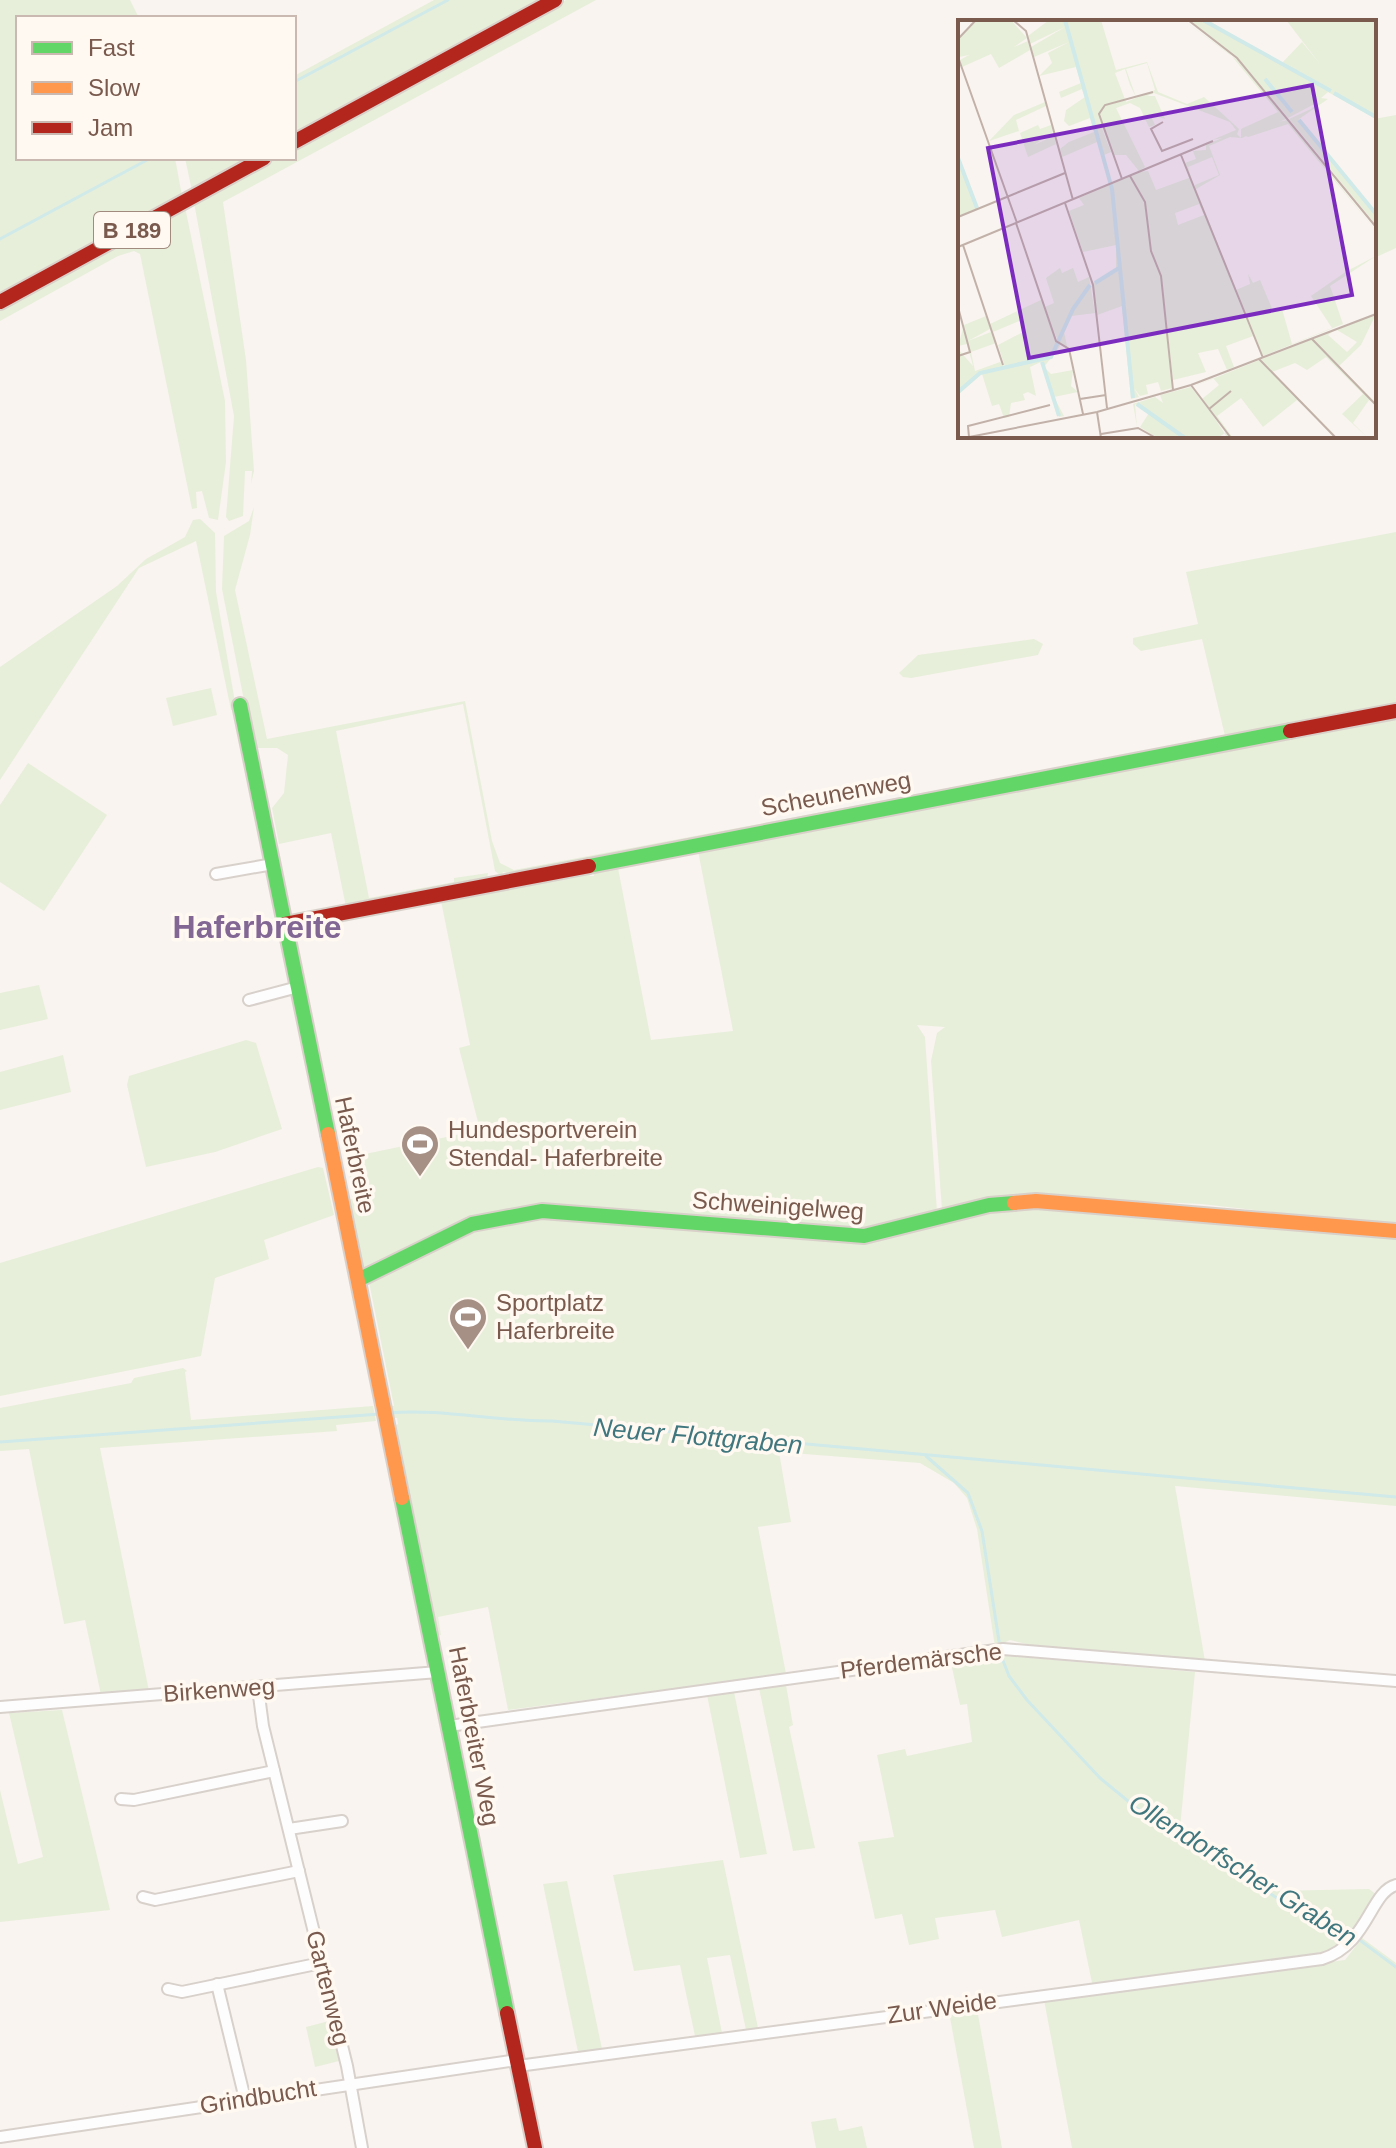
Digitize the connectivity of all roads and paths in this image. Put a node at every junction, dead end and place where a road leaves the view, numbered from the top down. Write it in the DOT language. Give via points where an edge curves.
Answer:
graph roads {
  1 [pos="555,0"];
  2 [pos="296,141"];
  3 [pos="260,160"];
  4 [pos="0,302"];
  5 [pos="240,705"];
  6 [pos="1396,711"];
  7 [pos="273,864"];
  8 [pos="216,874"];
  9 [pos="285,924"];
  10 [pos="298,987"];
  11 [pos="249,1000"];
  12 [pos="1396,1231"];
  13 [pos="358,1280"];
  14 [pos="368,1332"];
  15 [pos="438,1672"];
  16 [pos="1396,1681"];
  17 [pos="258,1688"];
  18 [pos="0,1707"];
  19 [pos="449,1726"];
  20 [pos="274,1771"];
  21 [pos="121,1799"];
  22 [pos="342,1821"];
  23 [pos="289,1829"];
  24 [pos="299,1871"];
  25 [pos="1396,1885"];
  26 [pos="143,1897"];
  27 [pos="321,1963"];
  28 [pos="217,1984"];
  29 [pos="168,1989"];
  30 [pos="518,2063"];
  31 [pos="351,2084"];
  32 [pos="245,2099"];
  33 [pos="0,2137"];
  34 [pos="362,2148"];
  35 [pos="535,2148"];
  1 -- 2 [label="street"];
  3 -- 4 [label="street, B 189"];
  5 -- 7 [label="street, Haferbreite"];
  6 -- 9 [label="street, Scheunenweg"];
  7 -- 8 [label="street"];
  7 -- 9 [label="street, Haferbreite"];
  9 -- 10 [label="street, Haferbreite"];
  10 -- 11 [label="street"];
  10 -- 13 [label="street, Haferbreite"];
  12 -- 13 [label="street, Schweinigelweg" via="1036,1201 989,1205 864,1236 554,1210 472,1224"];
  13 -- 14 [label="street, Haferbreite"];
  14 -- 15 [label="street, Haferbreiter Weg"];
  15 -- 17 [label="street, Birkenweg"];
  15 -- 19 [label="street, Haferbreiter Weg"];
  16 -- 19 [label="street, Pferdemärsche" via="1003,1649"];
  17 -- 18 [label="street, Birkenweg"];
  17 -- 20 [label="street, Gartenweg"];
  19 -- 30 [label="street, Haferbreiter Weg"];
  20 -- 21 [label="street"];
  20 -- 23 [label="street, Gartenweg"];
  22 -- 23 [label="street"];
  23 -- 24 [label="street, Gartenweg"];
  24 -- 26 [label="street" via="155,1900"];
  24 -- 27 [label="street, Gartenweg"];
  25 -- 30 [label="street, Zur Weide" via="1380,1898 1344,1951 1322,1959"];
  27 -- 28 [label="street"];
  27 -- 31 [label="street, Gartenweg"];
  28 -- 29 [label="street" via="182,1992"];
  28 -- 32 [label="street"];
  30 -- 31 [label="street, Grindbucht"];
  30 -- 35 [label="street, Haferbreiter Weg"];
  31 -- 32 [label="street, Grindbucht"];
  31 -- 34 [label="street, Gartenweg"];
  32 -- 33 [label="street, Grindbucht"];
}
